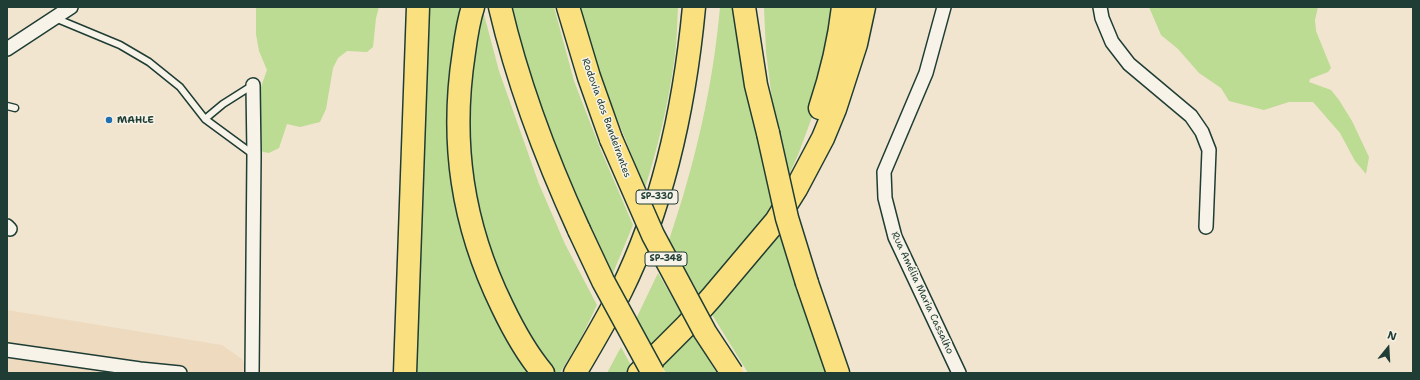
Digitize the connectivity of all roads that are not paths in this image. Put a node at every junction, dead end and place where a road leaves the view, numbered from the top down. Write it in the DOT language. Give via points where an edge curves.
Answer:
graph roads {
  1 [pos="71,7"];
  2 [pos="418,7"];
  3 [pos="472,7"];
  4 [pos="500,7"];
  5 [pos="568,7"];
  6 [pos="694,7"];
  7 [pos="709,7"];
  8 [pos="744,7"];
  9 [pos="755,7"];
  10 [pos="843,7"];
  11 [pos="864,7"];
  12 [pos="944,7"];
  13 [pos="1100,7"];
  14 [pos="55,18"];
  15 [pos="7,49"];
  16 [pos="253,85"];
  17 [pos="7,106"];
  18 [pos="15,108"];
  19 [pos="206,119"];
  20 [pos="768,131"];
  21 [pos="254,155"];
  22 [pos="1206,227"];
  23 [pos="743,260"];
  24 [pos="7,350"];
  25 [pos="180,373"];
  26 [pos="252,373"];
  27 [pos="406,373"];
  28 [pos="543,373"];
  29 [pos="575,373"];
  30 [pos="592,373"];
  31 [pos="639,373"];
  32 [pos="653,373"];
  33 [pos="732,373"];
  34 [pos="838,373"];
  35 [pos="959,373"];
  1 -- 14 [label="street"];
  2 -- 27 [label="highway"];
  3 -- 28 [label="highway" via="458,100 460,171 467,209 488,278 514,330"];
  4 -- 32 [label="highway, bridge" via="513,58 551,165 602,281"];
  5 -- 33 [label="highway, Rodovia dos Bandeirantes / SP-348, bridge" via="611,139 653,235 705,332"];
  6 -- 29 [label="highway, SP-330" via="683,93 672,146 651,216 621,290"];
  7 -- 30 [label="highway, SP-330" via="695,105 677,180 650,264"];
  8 -- 20 [label="highway" via="756,85"];
  9 -- 20 [label="highway"];
  10 -- 23 [label="highway" via="836,56 810,138 778,207"];
  11 -- 23 [label="highway" via="846,79 823,138 776,221"];
  12 -- 35 [label="street, Rua Amélia Maria Cassalho" via="926,73 884,172 885,198 895,237"];
  13 -- 22 [label="street" via="1112,42 1129,64 1191,116 1202,132 1209,150"];
  14 -- 15 [label="street"];
  14 -- 19 [label="lane" via="120,46 149,62 180,87"];
  16 -- 19 [label="lane" via="223,104"];
  16 -- 21 [label="street"];
  17 -- 18 [label="lane"];
  19 -- 21 [label="lane"];
  20 -- 34 [label="highway, bridge" via="806,284"];
  21 -- 26 [label="street"];
  23 -- 31 [label="highway" via="687,324"];
  24 -- 25 [label="street"];
}
